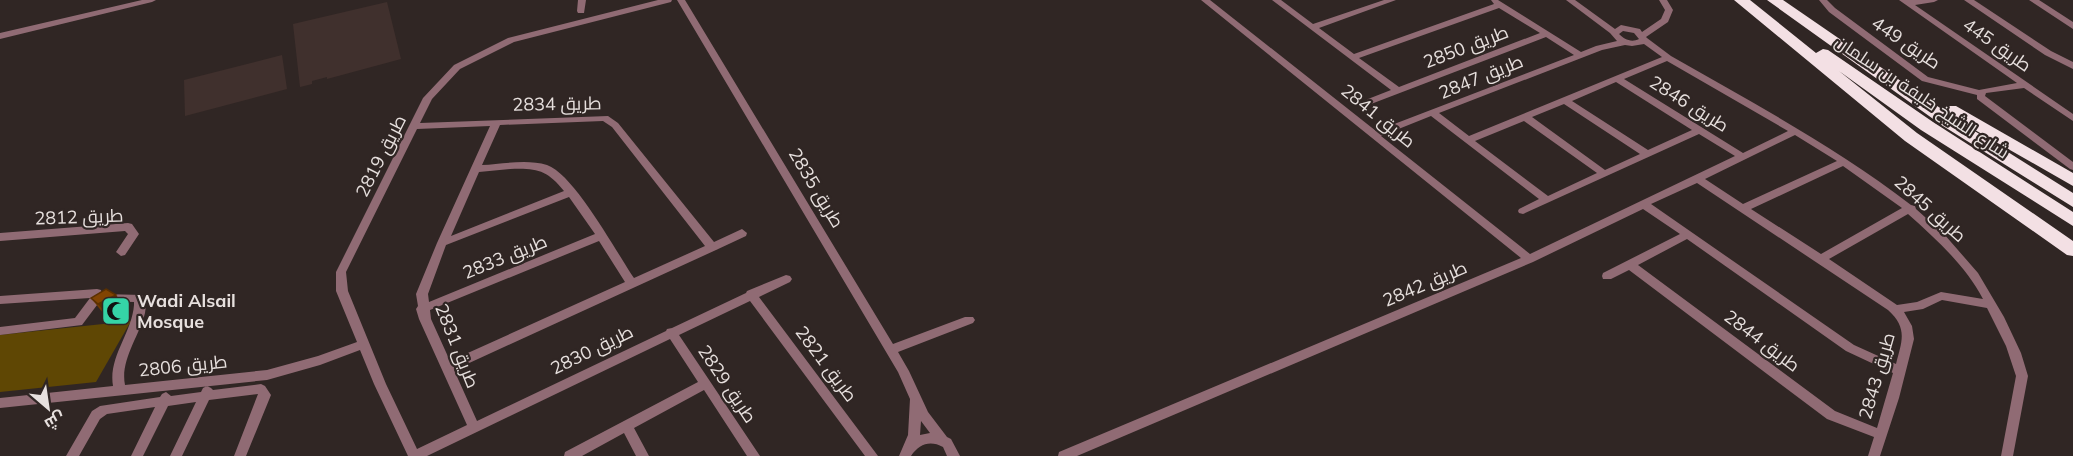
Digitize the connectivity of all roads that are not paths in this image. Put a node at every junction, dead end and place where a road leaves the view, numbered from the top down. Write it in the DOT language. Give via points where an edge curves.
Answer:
graph roads {
  1 [pos="152,0"];
  2 [pos="582,0"];
  3 [pos="668,0"];
  4 [pos="681,0"];
  5 [pos="1205,0"];
  6 [pos="1276,0"];
  7 [pos="1392,0"];
  8 [pos="1572,0"];
  9 [pos="1663,0"];
  10 [pos="1741,0"];
  11 [pos="1752,0"];
  12 [pos="1774,0"];
  13 [pos="1781,0"];
  14 [pos="1823,0"];
  15 [pos="1934,0"];
  16 [pos="1968,0"];
  17 [pos="2033,0"];
  18 [pos="654,1"];
  19 [pos="1905,1"];
  20 [pos="1496,2"];
  21 [pos="581,11"];
  22 [pos="1599,18"];
  23 [pos="2073,26"];
  24 [pos="1312,27"];
  25 [pos="1653,27"];
  26 [pos="1629,29"];
  27 [pos="1546,34"];
  28 [pos="1615,34"];
  29 [pos="0,36"];
  30 [pos="1637,40"];
  31 [pos="1599,48"];
  32 [pos="1580,55"];
  33 [pos="1353,57"];
  34 [pos="1665,57"];
  35 [pos="2073,66"];
  36 [pos="1617,79"];
  37 [pos="2026,85"];
  38 [pos="1398,90"];
  39 [pos="1983,98"];
  40 [pos="1371,100"];
  41 [pos="1565,100"];
  42 [pos="2068,110"];
  43 [pos="1433,113"];
  44 [pos="1525,117"];
  45 [pos="2073,118"];
  46 [pos="496,124"];
  47 [pos="415,126"];
  48 [pos="1701,130"];
  49 [pos="1794,132"];
  50 [pos="1375,135"];
  51 [pos="1468,140"];
  52 [pos="1647,154"];
  53 [pos="1743,157"];
  54 [pos="1843,162"];
  55 [pos="2073,167"];
  56 [pos="475,169"];
  57 [pos="1604,174"];
  58 [pos="1698,178"];
  59 [pos="2073,180"];
  60 [pos="571,192"];
  61 [pos="1547,200"];
  62 [pos="2073,201"];
  63 [pos="1644,205"];
  64 [pos="1743,208"];
  65 [pos="1911,208"];
  66 [pos="1523,211"];
  67 [pos="2073,220"];
  68 [pos="742,233"];
  69 [pos="600,236"];
  70 [pos="1687,236"];
  71 [pos="0,237"];
  72 [pos="442,243"];
  73 [pos="712,247"];
  74 [pos="2073,250"];
  75 [pos="121,252"];
  76 [pos="1529,259"];
  77 [pos="1820,259"];
  78 [pos="1630,265"];
  79 [pos="1607,276"];
  80 [pos="786,279"];
  81 [pos="631,283"];
  82 [pos="751,294"];
  83 [pos="96,298"];
  84 [pos="0,300"];
  85 [pos="1990,304"];
  86 [pos="422,309"];
  87 [pos="1896,309"];
  88 [pos="969,320"];
  89 [pos="0,331"];
  90 [pos="671,332"];
  91 [pos="365,344"];
  92 [pos="891,350"];
  93 [pos="447,368"];
  94 [pos="1900,371"];
  95 [pos="212,381"];
  96 [pos="705,384"];
  97 [pos="172,385"];
  98 [pos="120,390"];
  99 [pos="204,396"];
  100 [pos="915,397"];
  101 [pos="164,402"];
  102 [pos="0,403"];
  103 [pos="626,426"];
  104 [pos="474,427"];
  105 [pos="1879,434"];
  106 [pos="942,440"];
  107 [pos="906,454"];
  108 [pos="72,456"];
  109 [pos="137,456"];
  110 [pos="176,456"];
  111 [pos="240,456"];
  112 [pos="415,456"];
  113 [pos="570,456"];
  114 [pos="644,456"];
  115 [pos="754,456"];
  116 [pos="872,456"];
  117 [pos="954,456"];
  118 [pos="1064,456"];
  119 [pos="1874,456"];
  120 [pos="2007,456"];
  1 -- 29 [label="street"];
  2 -- 21 [label="street"];
  3 -- 18 [label="street, طريق 2819"];
  4 -- 92 [label="street, طريق 2835"];
  5 -- 50 [label="street, طريق 2841"];
  6 -- 24 [label="street"];
  7 -- 24 [label="street"];
  8 -- 22 [label="street"];
  9 -- 25 [label="street" via="1668,15"];
  10 -- 74 [label="highway" via="1911,137"];
  11 -- 67 [label="highway, شارع الشيخ خليفة بن سلمان" via="1927,126"];
  12 -- 62 [label="highway, شارع الشيخ خليفة بن سلمان" via="1949,122"];
  13 -- 59 [label="highway" via="1893,75"];
  14 -- 39 [label="street, طريق 449" via="1920,76"];
  15 -- 19 [label="street"];
  16 -- 35 [label="street"];
  17 -- 23 [label="street"];
  18 -- 47 [label="street, طريق 2819" via="511,40 473,57 435,88"];
  19 -- 37 [label="street, طريق 445"];
  20 -- 27 [label="street"];
  20 -- 33 [label="street"];
  22 -- 26 [label="street"];
  22 -- 28 [label="street"];
  24 -- 33 [label="street"];
  25 -- 26 [label="street"];
  25 -- 30 [label="street"];
  26 -- 28 [label="street, طريق 2847"];
  26 -- 30 [label="street"];
  27 -- 32 [label="street"];
  27 -- 38 [label="street, طريق 2850"];
  28 -- 30 [label="street"];
  28 -- 31 [label="street, طريق 2847"];
  30 -- 31 [label="street, طريق 2847"];
  30 -- 34 [label="street, طريق 2845"];
  31 -- 32 [label="street, طريق 2847"];
  32 -- 43 [label="street, طريق 2847"];
  33 -- 38 [label="street"];
  34 -- 36 [label="street, طريق 2846"];
  34 -- 49 [label="street, طريق 2845"];
  36 -- 41 [label="street, طريق 2846"];
  36 -- 48 [label="street, طريق 2846"];
  37 -- 39 [label="street, طريق 449"];
  37 -- 42 [label="street, طريق 445"];
  38 -- 40 [label="street, طريق 2850"];
  39 -- 55 [label="street"];
  41 -- 44 [label="street, طريق 2846"];
  41 -- 52 [label="street"];
  42 -- 45 [label="street, طريق 445"];
  43 -- 50 [label="street, طريق 2847"];
  43 -- 51 [label="street"];
  44 -- 51 [label="street, طريق 2846"];
  44 -- 57 [label="street"];
  46 -- 47 [label="street, طريق 2834"];
  46 -- 56 [label="street, طريق 2831"];
  46 -- 73 [label="street, طريق 2834" via="592,117 611,121"];
  47 -- 91 [label="street, طريق 2819" via="341,272 342,291"];
  48 -- 52 [label="street"];
  48 -- 53 [label="street, طريق 2846"];
  49 -- 53 [label="street, طريق 2842"];
  49 -- 54 [label="street, طريق 2845"];
  50 -- 76 [label="street, طريق 2841"];
  51 -- 61 [label="street"];
  52 -- 57 [label="street"];
  53 -- 58 [label="street, طريق 2842"];
  54 -- 64 [label="street"];
  54 -- 65 [label="street, طريق 2845"];
  56 -- 60 [label="street" via="546,169 557,175"];
  56 -- 72 [label="street, طريق 2831"];
  57 -- 61 [label="street"];
  58 -- 63 [label="street, طريق 2842"];
  58 -- 64 [label="street, طريق 2843"];
  60 -- 69 [label="street"];
  60 -- 72 [label="street"];
  61 -- 66 [label="street"];
  63 -- 70 [label="street"];
  63 -- 76 [label="street, طريق 2842"];
  64 -- 77 [label="street, طريق 2843"];
  65 -- 77 [label="street"];
  65 -- 85 [label="street, طريق 2845" via="1971,270"];
  68 -- 73 [label="street"];
  69 -- 81 [label="street"];
  69 -- 86 [label="street, طريق 2833"];
  70 -- 78 [label="street"];
  70 -- 94 [label="street" via="1850,348"];
  71 -- 75 [label="street, طريق 2812" via="128,227 134,234"];
  72 -- 86 [label="street, طريق 2831" via="422,294"];
  73 -- 81 [label="street"];
  76 -- 118 [label="street, طريق 2842"];
  77 -- 87 [label="street, طريق 2843"];
  78 -- 79 [label="street"];
  78 -- 105 [label="street, طريق 2844" via="1831,415"];
  80 -- 82 [label="street, طريق 2830"];
  81 -- 93 [label="street"];
  82 -- 90 [label="street, طريق 2830"];
  82 -- 116 [label="street, طريق 2821"];
  83 -- 84 [label="street" via="97,293 86,292"];
  83 -- 89 [label="street" via="78,322"];
  83 -- 98 [label="street" via="131,297 141,303 141,313 120,363"];
  85 -- 87 [label="street, طريق 2843" via="1941,296 1919,306"];
  85 -- 120 [label="street, طريق 2845" via="2012,344 2022,376"];
  86 -- 93 [label="street, طريق 2831"];
  87 -- 94 [label="street, طريق 2843" via="1909,330"];
  88 -- 92 [label="street"];
  90 -- 96 [label="street, طريق 2829"];
  90 -- 104 [label="street, طريق 2830"];
  91 -- 95 [label="street, طريق 2806" via="267,375"];
  91 -- 112 [label="street, طريق 2819"];
  92 -- 100 [label="street, طريق 2835"];
  93 -- 104 [label="street, طريق 2831"];
  94 -- 105 [label="street, طريق 2843"];
  95 -- 97 [label="street, طريق 2806"];
  95 -- 99 [label="street"];
  96 -- 103 [label="street"];
  96 -- 115 [label="street, طريق 2829"];
  97 -- 98 [label="street, طريق 2806"];
  97 -- 101 [label="street"];
  98 -- 102 [label="street, طريق 2806"];
  99 -- 101 [label="street"];
  99 -- 110 [label="street"];
  99 -- 111 [label="street" via="265,391"];
  100 -- 106 [label="street, طريق 2835" via="923,416"];
  100 -- 107 [label="street, طريق 2835" via="914,435"];
  101 -- 108 [label="street" via="104,409 96,415"];
  101 -- 109 [label="street"];
  103 -- 113 [label="street"];
  103 -- 114 [label="street"];
  104 -- 112 [label="street, طريق 2830"];
  105 -- 119 [label="street, طريق 2843"];
  106 -- 107 [label="street" via="922,439"];
  106 -- 117 [label="street, طريق 2835"];
}
